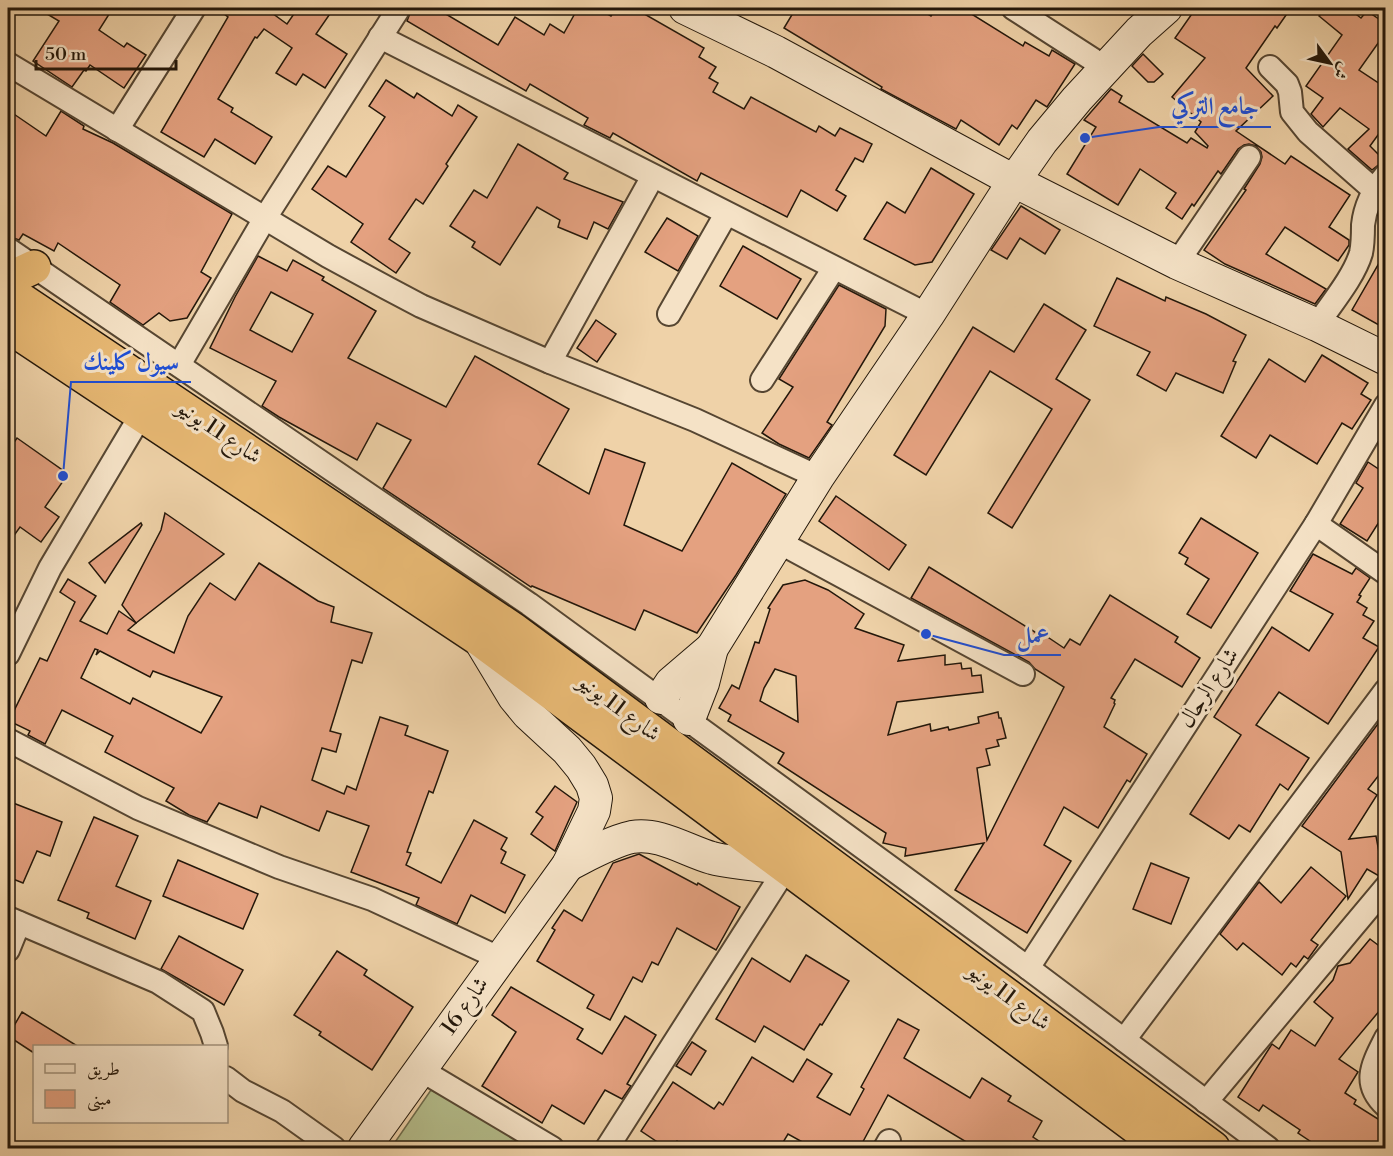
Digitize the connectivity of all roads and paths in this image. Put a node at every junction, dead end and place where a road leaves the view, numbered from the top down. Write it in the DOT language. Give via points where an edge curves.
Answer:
graph roads {
  1 [pos="194,8"];
  2 [pos="399,8"];
  3 [pos="685,8"];
  4 [pos="1013,8"];
  5 [pos="1166,8"];
  6 [pos="380,37"];
  7 [pos="8,64"];
  8 [pos="1270,67"];
  9 [pos="1106,68"];
  10 [pos="117,130"];
  11 [pos="1249,157"];
  12 [pos="653,177"];
  13 [pos="1014,181"];
  14 [pos="1380,183"];
  15 [pos="726,214"];
  16 [pos="265,218"];
  17 [pos="16,263"];
  18 [pos="1178,263"];
  19 [pos="834,268"];
  20 [pos="8,291"];
  21 [pos="669,314"];
  22 [pos="928,315"];
  23 [pos="1317,324"];
  24 [pos="8,326"];
  25 [pos="1386,360"];
  26 [pos="550,362"];
  27 [pos="179,365"];
  28 [pos="762,380"];
  29 [pos="1386,405"];
  30 [pos="141,415"];
  31 [pos="818,477"];
  32 [pos="1316,524"];
  33 [pos="777,541"];
  34 [pos="1386,573"];
  35 [pos="479,639"];
  36 [pos="712,648"];
  37 [pos="8,654"];
  38 [pos="1023,674"];
  39 [pos="1386,690"];
  40 [pos="661,698"];
  41 [pos="689,719"];
  42 [pos="8,740"];
  43 [pos="568,865"];
  44 [pos="786,868"];
  45 [pos="1386,887"];
  46 [pos="13,921"];
  47 [pos="8,950"];
  48 [pos="499,958"];
  49 [pos="1028,968"];
  50 [pos="1386,1038"];
  51 [pos="1125,1040"];
  52 [pos="215,1045"];
  53 [pos="421,1070"];
  54 [pos="228,1080"];
  55 [pos="1206,1102"];
  56 [pos="1386,1106"];
  57 [pos="334,1149"];
  58 [pos="364,1149"];
  59 [pos="552,1149"];
  60 [pos="607,1149"];
  61 [pos="1164,1149"];
  62 [pos="1213,1149"];
  63 [pos="1268,1149"];
  1 -- 10 [label="street"];
  2 -- 6 [label="street"];
  3 -- 13 [label="main road" via="776,52"];
  4 -- 9 [label="street"];
  5 -- 9 [label="main road"];
  6 -- 12 [label="street"];
  6 -- 16 [label="street"];
  7 -- 10 [label="street"];
  8 -- 14 [label="street" via="1287,84 1292,111 1308,132"];
  9 -- 13 [label="main road" via="1042,141"];
  10 -- 16 [label="street"];
  11 -- 18 [label="street"];
  12 -- 15 [label="street"];
  12 -- 26 [label="street"];
  13 -- 18 [label="main road"];
  13 -- 22 [label="main road"];
  14 -- 23 [label="street" via="1364,222 1360,254"];
  15 -- 19 [label="street"];
  15 -- 21 [label="street"];
  16 -- 26 [label="street" via="396,293"];
  16 -- 27 [label="street"];
  17 -- 27 [label="street"];
  18 -- 23 [label="main road"];
  19 -- 22 [label="street"];
  19 -- 28 [label="street"];
  20 -- 62 [label="highway, شارع 11 يونيو" via="514,630"];
  22 -- 31 [label="main road"];
  23 -- 25 [label="main road"];
  24 -- 30 [label="highway, شارع 11 يونيو"];
  26 -- 31 [label="street" via="694,420"];
  27 -- 40 [label="street" via="529,603"];
  29 -- 32 [label="street, شارع الرجال"];
  30 -- 35 [label="highway, شارع 11 يونيو"];
  30 -- 37 [label="street" via="50,568"];
  31 -- 33 [label="main road"];
  32 -- 34 [label="street"];
  32 -- 49 [label="street, شارع الرجال"];
  33 -- 36 [label="main road"];
  33 -- 38 [label="street"];
  35 -- 43 [label="main road, شارع 16" via="514,697 567,750 591,785 596,798 594,811"];
  35 -- 44 [label="highway, شارع 11 يونيو"];
  36 -- 40 [label="main road" via="684,670"];
  36 -- 41 [label="main road"];
  39 -- 51 [label="street"];
  40 -- 41 [label="street"];
  41 -- 49 [label="street"];
  42 -- 48 [label="street" via="138,808 279,867 372,899"];
  43 -- 44 [label="main road" via="618,842 649,837 719,860"];
  43 -- 48 [label="main road, شارع 16"];
  44 -- 60 [label="street"];
  44 -- 61 [label="highway, شارع 11 يونيو"];
  45 -- 55 [label="street"];
  46 -- 47 [label="street"];
  46 -- 52 [label="street" via="158,982 203,1011"];
  48 -- 53 [label="main road, شارع 16"];
  49 -- 51 [label="street"];
  50 -- 56 [label="street" via="1371,1072 1374,1091"];
  51 -- 55 [label="street"];
  53 -- 58 [label="main road, شارع 16"];
  53 -- 59 [label="street"];
  54 -- 57 [label="street"];
  55 -- 63 [label="street"];
}
